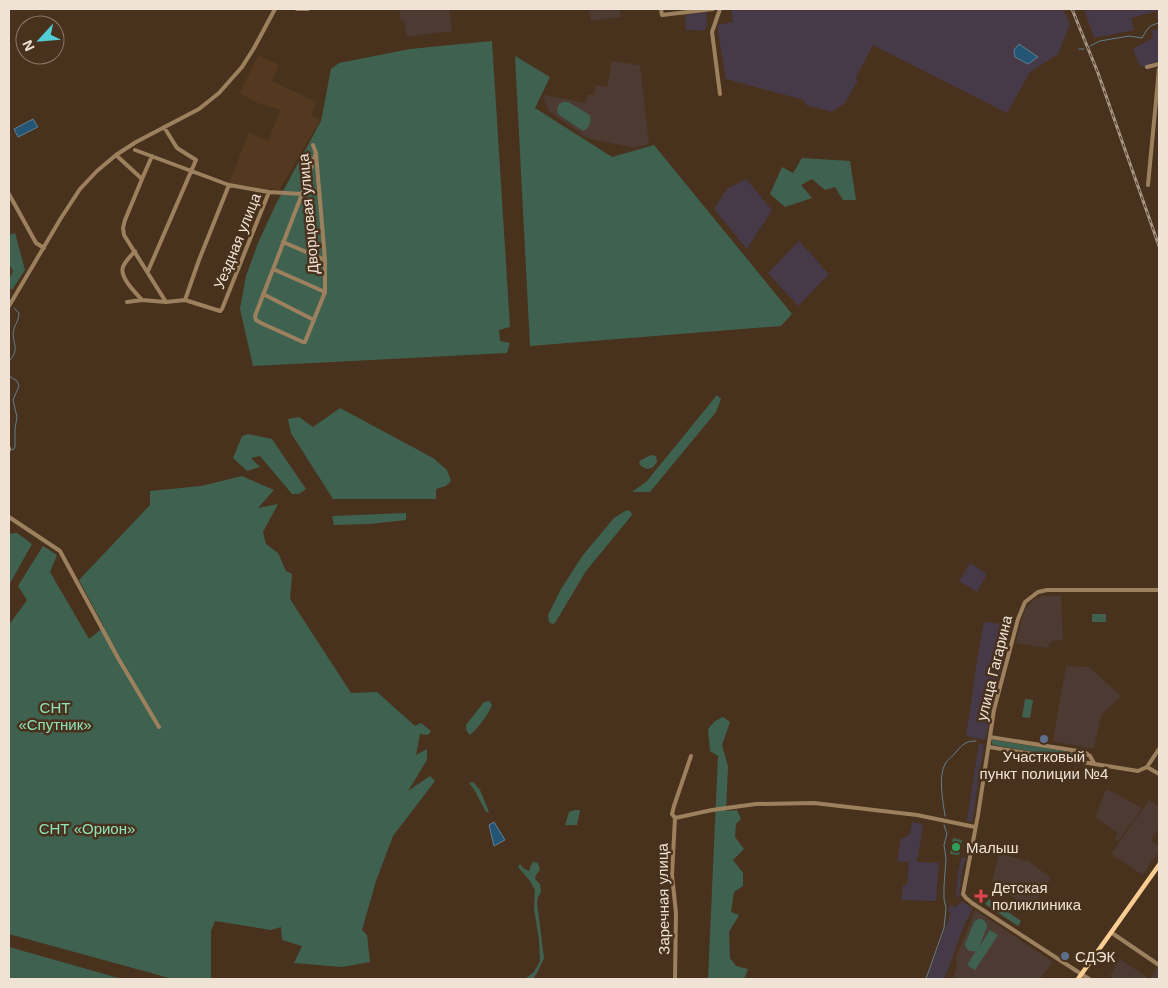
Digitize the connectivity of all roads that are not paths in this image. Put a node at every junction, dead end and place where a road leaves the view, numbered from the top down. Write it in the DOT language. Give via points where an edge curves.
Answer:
graph roads {
  1 [pos="275,9"];
  2 [pos="297,9"];
  3 [pos="308,9"];
  4 [pos="661,9"];
  5 [pos="713,9"];
  6 [pos="720,9"];
  7 [pos="1159,64"];
  8 [pos="1147,67"];
  9 [pos="1159,69"];
  10 [pos="720,94"];
  11 [pos="164,127"];
  12 [pos="313,145"];
  13 [pos="135,150"];
  14 [pos="316,153"];
  15 [pos="116,155"];
  16 [pos="152,156"];
  17 [pos="191,171"];
  18 [pos="142,179"];
  19 [pos="229,185"];
  20 [pos="1148,185"];
  21 [pos="269,192"];
  22 [pos="9,194"];
  23 [pos="302,194"];
  24 [pos="283,242"];
  25 [pos="44,248"];
  26 [pos="135,252"];
  27 [pos="325,260"];
  28 [pos="273,269"];
  29 [pos="148,271"];
  30 [pos="325,292"];
  31 [pos="263,294"];
  32 [pos="142,300"];
  33 [pos="185,300"];
  34 [pos="127,302"];
  35 [pos="166,302"];
  36 [pos="9,306"];
  37 [pos="314,320"];
  38 [pos="9,517"];
  39 [pos="1159,590"];
  40 [pos="159,727"];
  41 [pos="990,737"];
  42 [pos="989,747"];
  43 [pos="1159,749"];
  44 [pos="691,756"];
  45 [pos="1094,763"];
  46 [pos="1147,767"];
  47 [pos="1159,774"];
  48 [pos="676,818"];
  49 [pos="975,827"];
  50 [pos="1159,864"];
  51 [pos="1112,932"];
  52 [pos="1159,965"];
  53 [pos="1081,974"];
  54 [pos="675,979"];
  55 [pos="1078,979"];
  56 [pos="1088,979"];
  1 -- 11 [label="street" via="242,67 219,93 199,109"];
  2 -- 3 [label="street"];
  4 -- 5 [label="street" via="662,16"];
  6 -- 10 [label="street" via="712,32"];
  7 -- 8 [label="street"];
  9 -- 20 [label="street"];
  11 -- 15 [label="street"];
  11 -- 17 [label="street" via="177,148 196,160"];
  12 -- 14 [label="street, Дворцовая улица"];
  13 -- 16 [label="street, Уездная улица"];
  14 -- 23 [label="street"];
  14 -- 27 [label="street, Дворцовая улица"];
  15 -- 18 [label="street"];
  15 -- 25 [label="street" via="80,189"];
  16 -- 17 [label="street, Уездная улица"];
  16 -- 18 [label="street"];
  17 -- 19 [label="street, Уездная улица"];
  17 -- 29 [label="street"];
  18 -- 26 [label="street" via="123,228"];
  19 -- 21 [label="street, Уездная улица"];
  19 -- 33 [label="street, Уездная улица"];
  21 -- 23 [label="street"];
  21 -- 33 [label="street, Уездная улица" via="222,309"];
  22 -- 25 [label="street" via="36,243"];
  23 -- 24 [label="street"];
  24 -- 27 [label="street"];
  24 -- 28 [label="street"];
  25 -- 36 [label="street"];
  26 -- 29 [label="street"];
  26 -- 32 [label="street" via="123,265 122,272"];
  27 -- 30 [label="street, Дворцовая улица"];
  28 -- 30 [label="street"];
  28 -- 31 [label="street"];
  29 -- 35 [label="street"];
  30 -- 37 [label="street, Дворцовая улица"];
  31 -- 37 [label="street"];
  31 -- 37 [label="street, Дворцовая улица" via="255,316 261,323 305,342"];
  32 -- 34 [label="street"];
  32 -- 35 [label="street"];
  33 -- 35 [label="street"];
  38 -- 40 [label="street" via="60,551"];
  39 -- 41 [label="street, улица Гагарина" via="1048,590 1038,592 1025,602 998,693"];
  41 -- 42 [label="street, улица Гагарина"];
  41 -- 45 [label="street, улица Гагарина" via="1084,752"];
  42 -- 45 [label="street"];
  42 -- 49 [label="street, улица Гагарина"];
  43 -- 46 [label="street"];
  44 -- 48 [label="street, Заречная улица" via="672,814"];
  45 -- 46 [label="street" via="1138,771"];
  46 -- 47 [label="street"];
  48 -- 49 [label="street" via="756,804 814,803 917,815"];
  48 -- 54 [label="street, Заречная улица" via="672,875 676,913"];
  49 -- 53 [label="street, улица Гагарина" via="963,894"];
  50 -- 51 [label="main road"];
  51 -- 52 [label="street"];
  51 -- 53 [label="main road"];
  53 -- 55 [label="main road"];
  53 -- 56 [label="street"];
}
